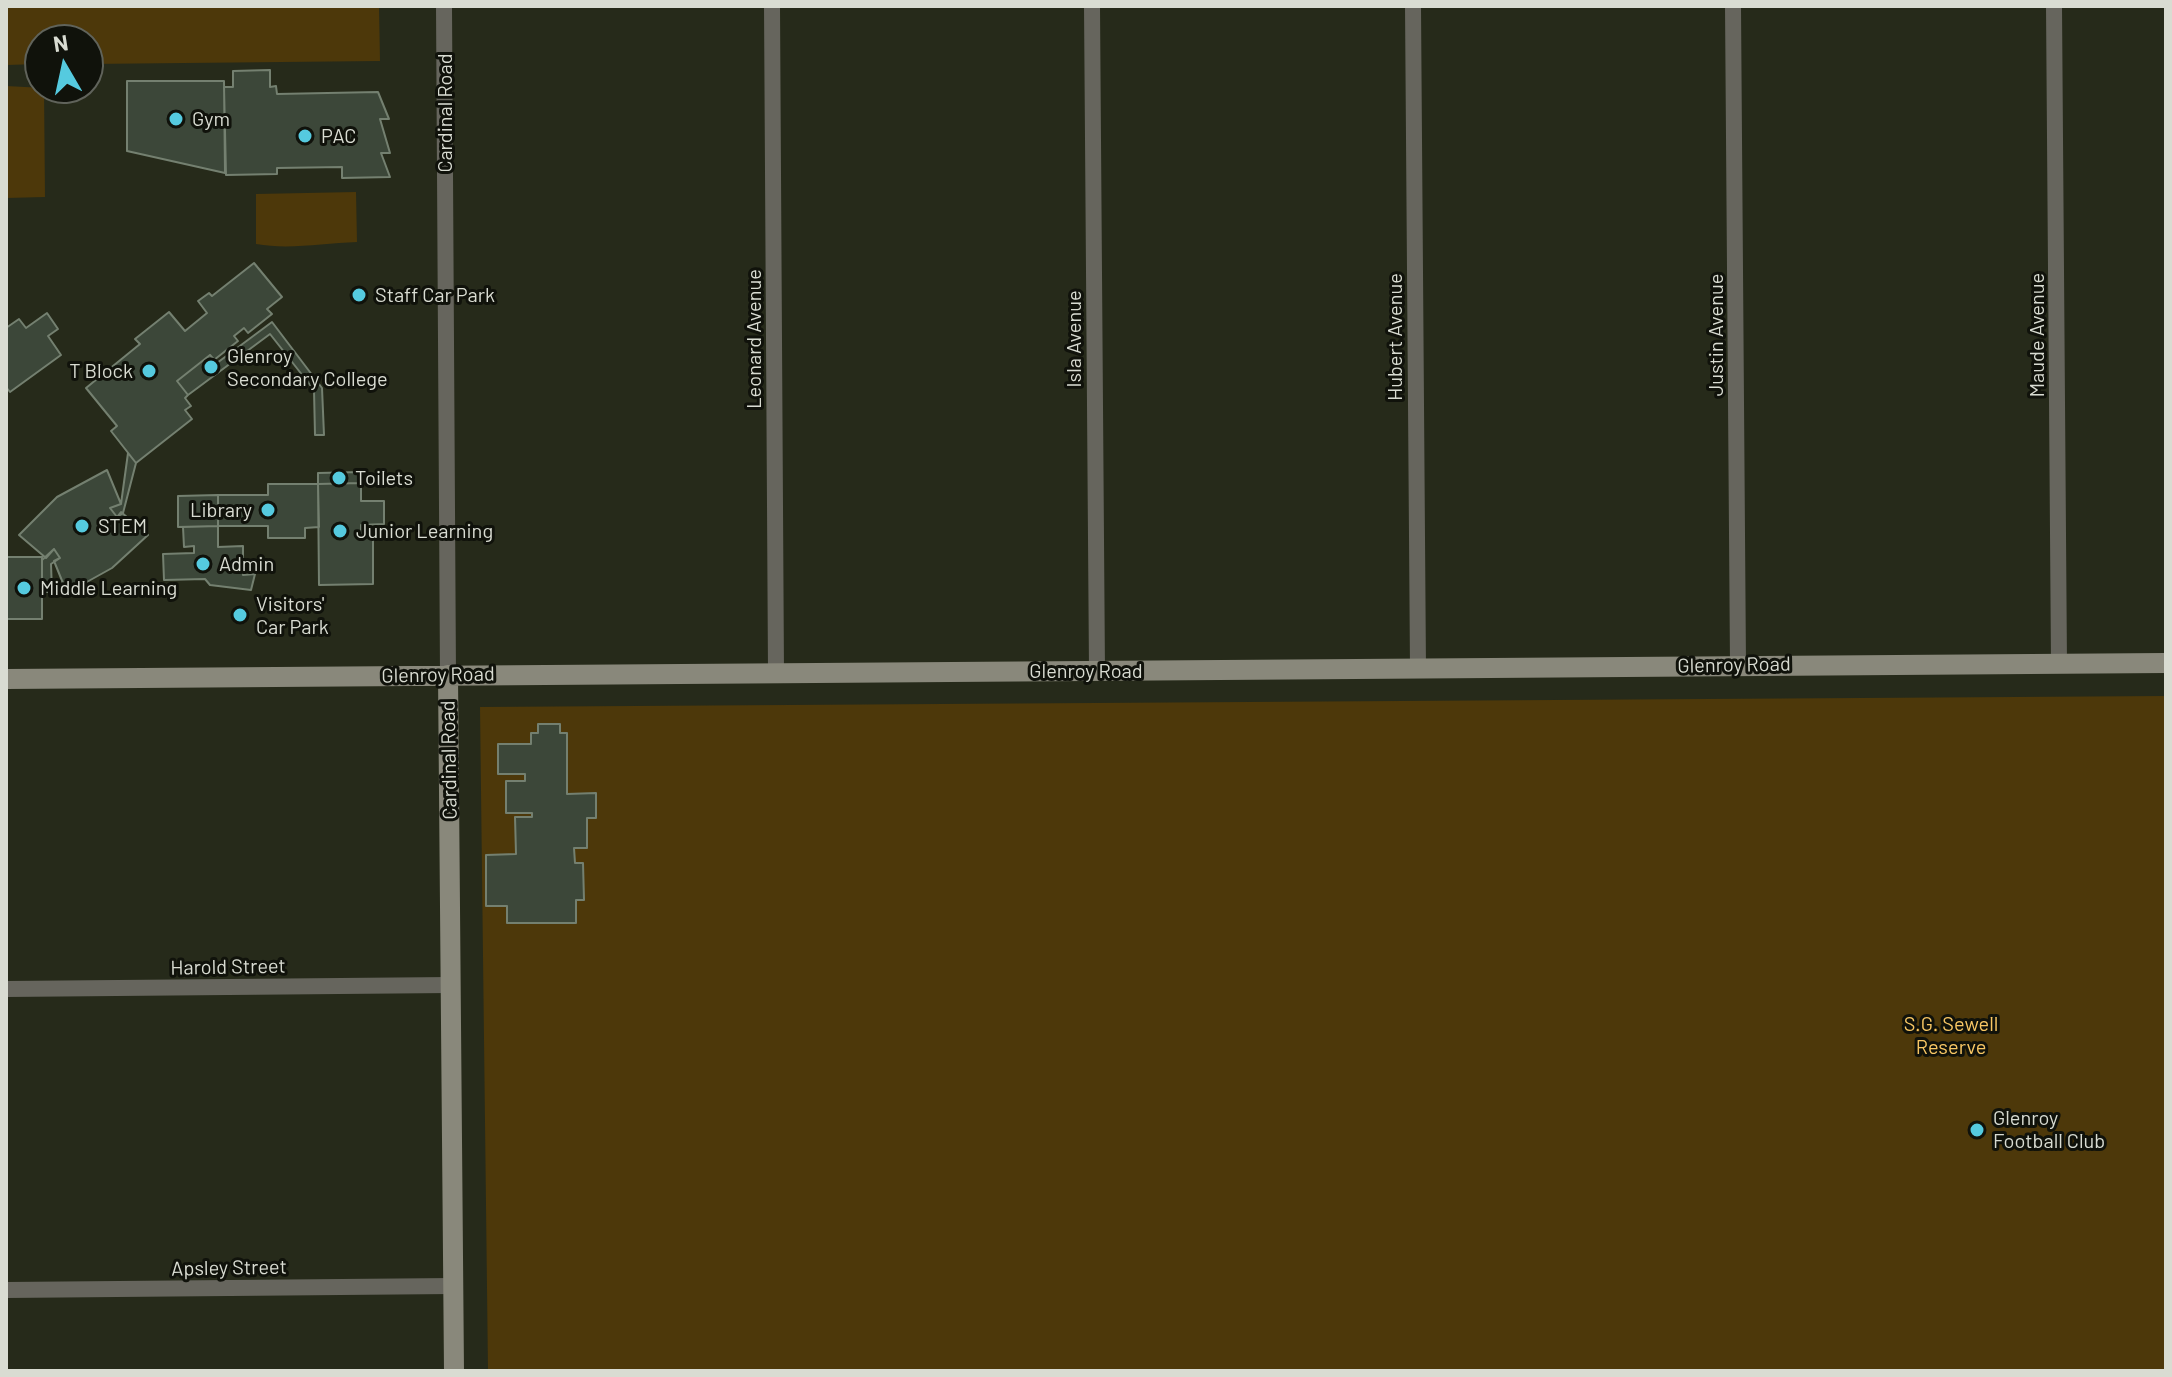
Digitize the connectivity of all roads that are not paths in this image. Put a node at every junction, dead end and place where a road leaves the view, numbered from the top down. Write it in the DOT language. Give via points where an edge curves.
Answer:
graph roads {
  1 [pos="444,6"];
  2 [pos="772,6"];
  3 [pos="1092,6"];
  4 [pos="1413,6"];
  5 [pos="1733,6"];
  6 [pos="2054,6"];
  7 [pos="2166,663"];
  8 [pos="2059,664"];
  9 [pos="1738,665"];
  10 [pos="1418,669"];
  11 [pos="1097,671"];
  12 [pos="776,673"];
  13 [pos="448,675"];
  14 [pos="6,679"];
  15 [pos="451,985"];
  16 [pos="6,989"];
  17 [pos="453,1286"];
  18 [pos="6,1290"];
  19 [pos="454,1371"];
  1 -- 13 [label="street, Cardinal Road"];
  2 -- 12 [label="street, Leonard Avenue"];
  3 -- 11 [label="street, Isla Avenue"];
  4 -- 10 [label="street, Hubert Avenue"];
  5 -- 9 [label="street, Justin Avenue"];
  6 -- 8 [label="street, Maude Avenue"];
  7 -- 8 [label="street, Glenroy Road"];
  8 -- 9 [label="street, Glenroy Road"];
  9 -- 10 [label="street, Glenroy Road"];
  10 -- 11 [label="street, Glenroy Road"];
  11 -- 12 [label="street, Glenroy Road"];
  12 -- 13 [label="street, Glenroy Road"];
  13 -- 14 [label="street, Glenroy Road"];
  13 -- 15 [label="street, Cardinal Road"];
  15 -- 16 [label="street, Harold Street"];
  15 -- 17 [label="street, Cardinal Road"];
  17 -- 18 [label="street, Apsley Street"];
  17 -- 19 [label="street, Cardinal Road"];
}
